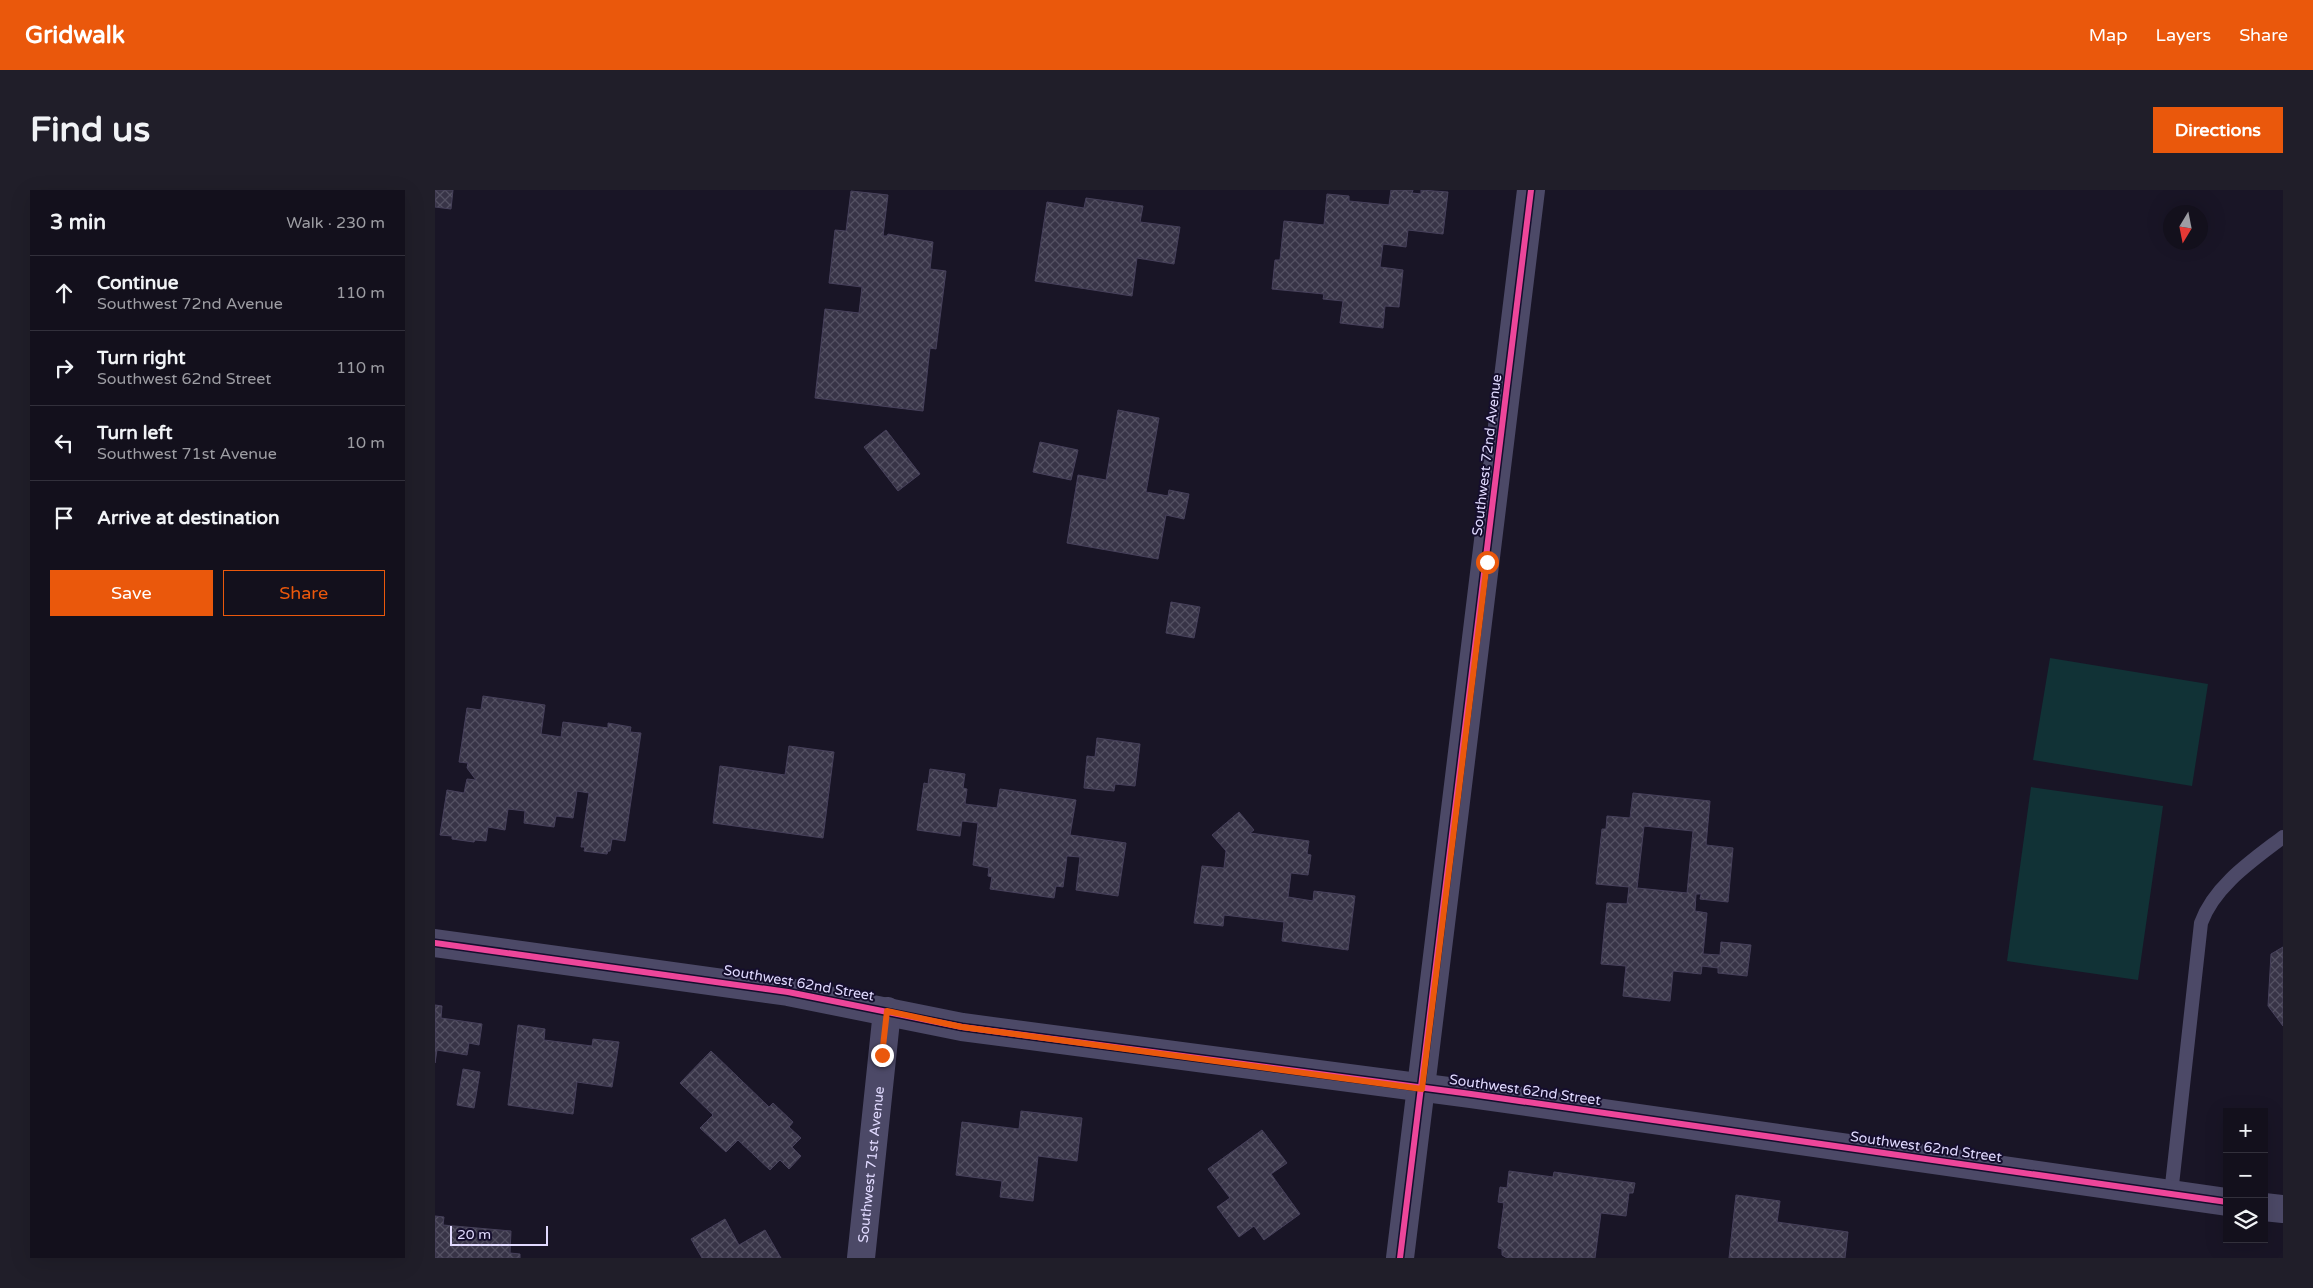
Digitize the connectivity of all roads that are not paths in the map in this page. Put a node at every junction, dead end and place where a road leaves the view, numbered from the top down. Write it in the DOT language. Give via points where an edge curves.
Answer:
graph roads {
  1 [pos="1531,190"];
  2 [pos="2283,837"];
  3 [pos="435,943"];
  4 [pos="887,1011"];
  5 [pos="1422,1089"];
  6 [pos="2171,1194"];
  7 [pos="2223,1201"];
  8 [pos="2268,1207"];
  9 [pos="2283,1209"];
  10 [pos="861,1258"];
  11 [pos="1400,1258"];
  1 -- 5 [label="street, Southwest 72nd Avenue"];
  2 -- 6 [label="lane" via="2220,891 2201,923"];
  3 -- 4 [label="street, Southwest 62nd Street" via="788,992"];
  4 -- 5 [label="street, Southwest 62nd Street" via="962,1027"];
  4 -- 10 [label="street, Southwest 71st Avenue"];
  5 -- 6 [label="street, Southwest 62nd Street"];
  5 -- 11 [label="street, Southwest 72nd Avenue"];
  6 -- 7 [label="street, Southwest 62nd Street"];
  8 -- 9 [label="street"];
}
